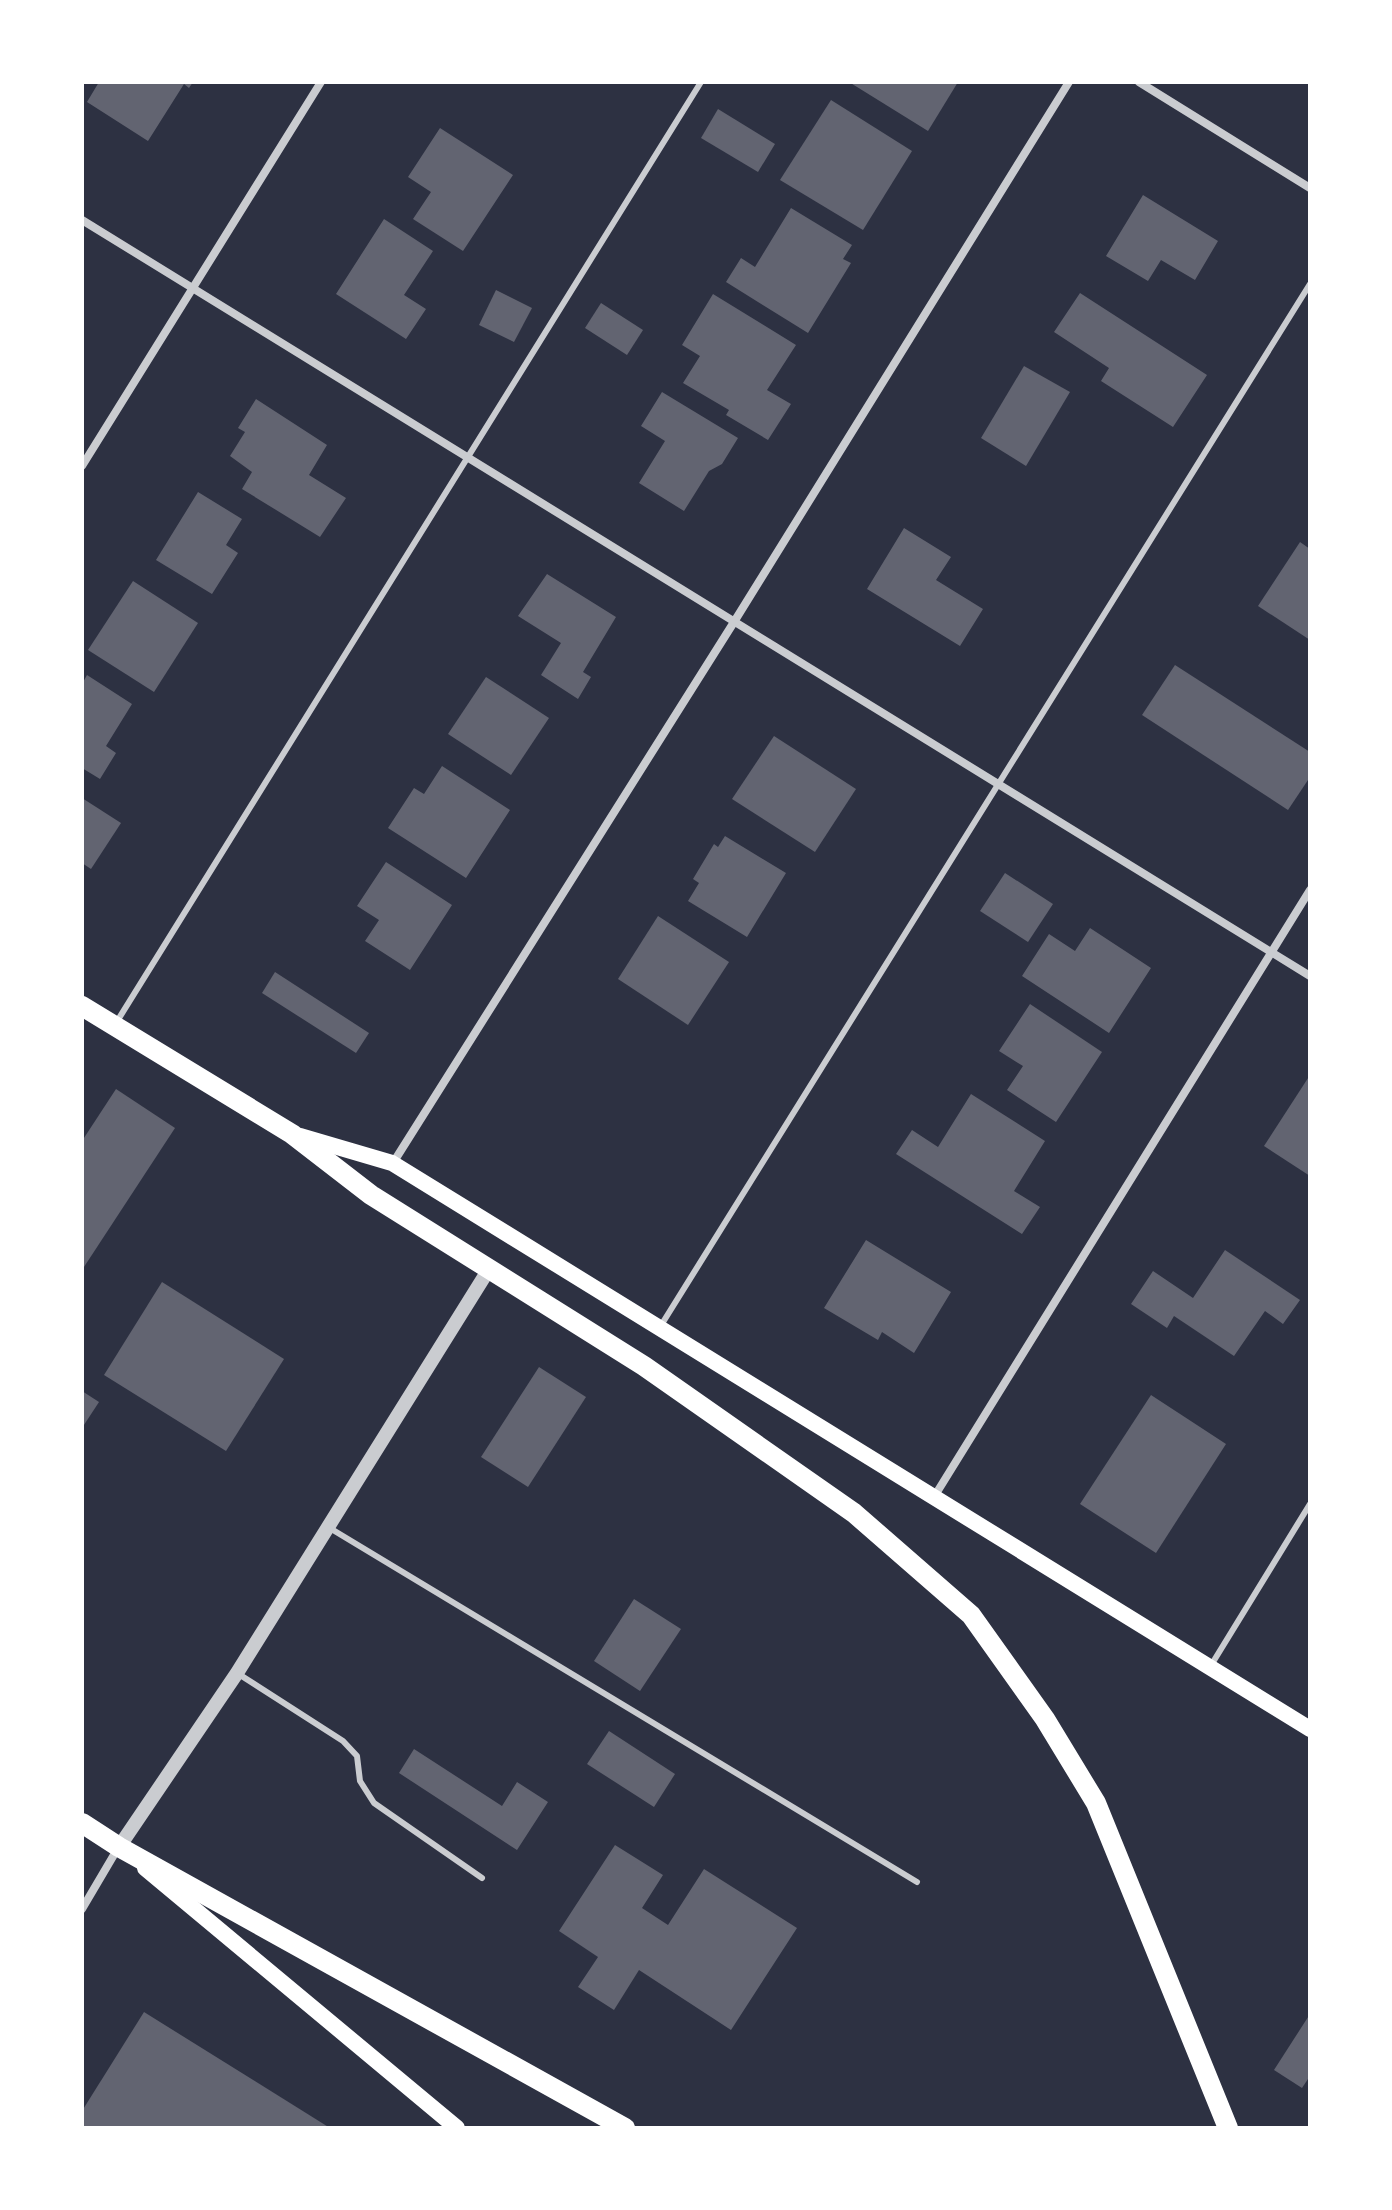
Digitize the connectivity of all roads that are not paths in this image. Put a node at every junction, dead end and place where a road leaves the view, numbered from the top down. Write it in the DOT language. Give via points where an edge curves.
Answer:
graph roads {
  1 [pos="321,82"];
  2 [pos="701,82"];
  3 [pos="1069,82"];
  4 [pos="1139,82"];
  5 [pos="1310,188"];
  6 [pos="82,220"];
  7 [pos="1310,284"];
  8 [pos="192,288"];
  9 [pos="467,457"];
  10 [pos="82,466"];
  11 [pos="734,622"];
  12 [pos="998,784"];
  13 [pos="1310,890"];
  14 [pos="1271,952"];
  15 [pos="1310,976"];
  16 [pos="82,1006"];
  17 [pos="114,1026"];
  18 [pos="292,1134"];
  19 [pos="392,1163"];
  20 [pos="489,1269"];
  21 [pos="660,1327"];
  22 [pos="934,1497"];
  23 [pos="1310,1504"];
  24 [pos="328,1527"];
  25 [pos="1210,1667"];
  26 [pos="237,1673"];
  27 [pos="1310,1729"];
  28 [pos="82,1823"];
  29 [pos="119,1847"];
  30 [pos="482,1878"];
  31 [pos="917,1882"];
  32 [pos="82,1909"];
  33 [pos="457,2128"];
  34 [pos="625,2128"];
  35 [pos="1228,2128"];
  1 -- 8 [label="street"];
  2 -- 9 [label="lane"];
  3 -- 11 [label="street"];
  4 -- 5 [label="street"];
  6 -- 8 [label="street"];
  7 -- 12 [label="lane"];
  8 -- 9 [label="street"];
  8 -- 10 [label="street"];
  9 -- 11 [label="street"];
  9 -- 17 [label="lane"];
  11 -- 12 [label="street"];
  11 -- 19 [label="street"];
  12 -- 14 [label="street"];
  12 -- 21 [label="lane"];
  13 -- 14 [label="street"];
  14 -- 15 [label="street"];
  14 -- 22 [label="street"];
  16 -- 17 [label="main road"];
  17 -- 18 [label="main road"];
  18 -- 19 [label="main road"];
  18 -- 20 [label="main road" via="371,1195"];
  19 -- 21 [label="main road"];
  20 -- 24 [label="street"];
  20 -- 35 [label="main road" via="644,1366 854,1513 971,1615 1045,1719 1096,1803"];
  21 -- 22 [label="main road"];
  22 -- 25 [label="main road"];
  23 -- 25 [label="lane"];
  24 -- 26 [label="street"];
  24 -- 31 [label="lane"];
  25 -- 27 [label="main road"];
  26 -- 29 [label="street"];
  26 -- 30 [label="lane" via="343,1741 357,1756 360,1781 374,1803"];
  28 -- 29 [label="main road"];
  29 -- 32 [label="street"];
  29 -- 33 [label="main road"];
  29 -- 34 [label="main road"];
}
